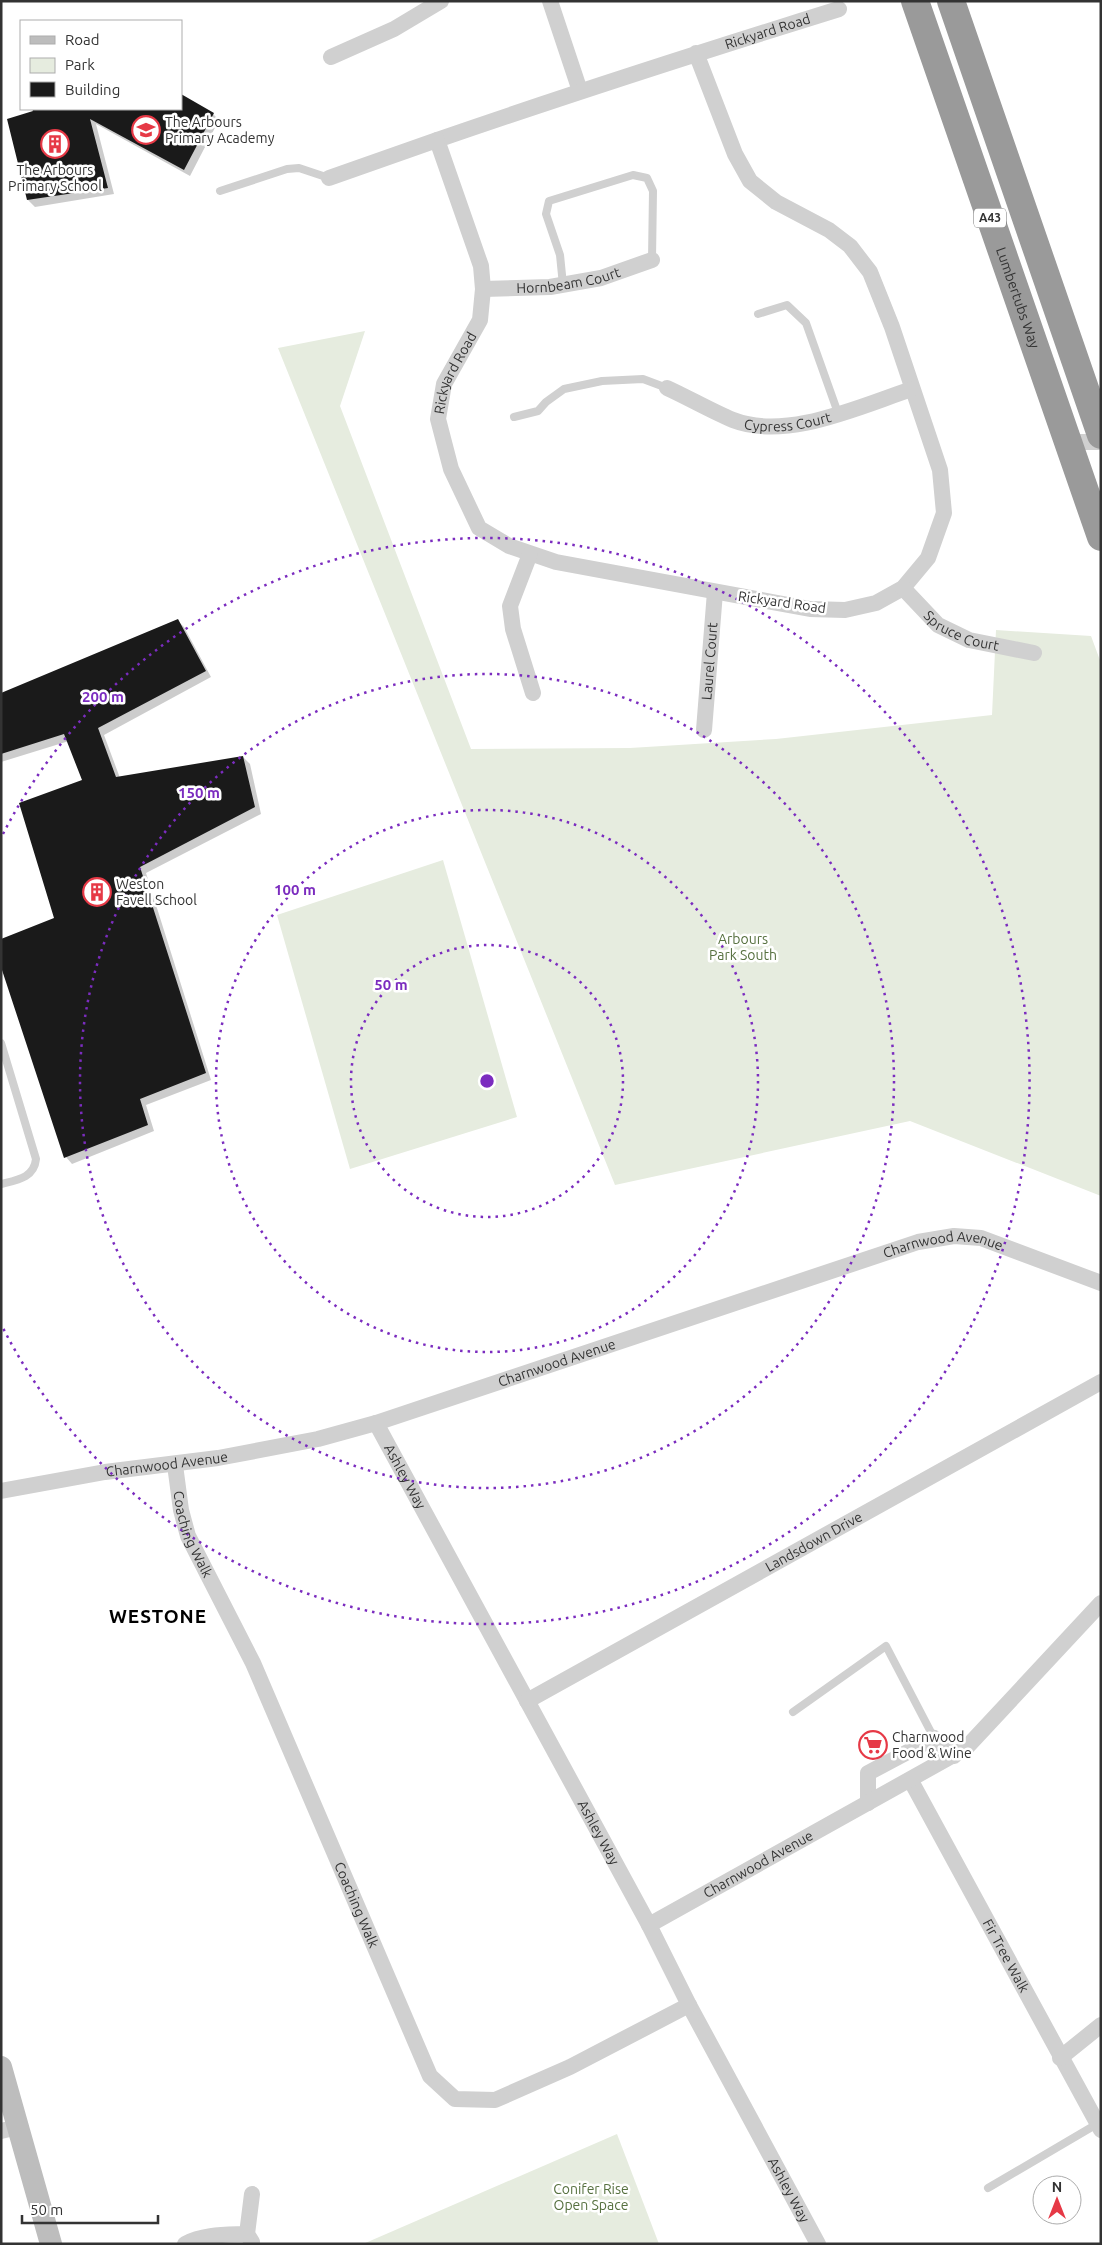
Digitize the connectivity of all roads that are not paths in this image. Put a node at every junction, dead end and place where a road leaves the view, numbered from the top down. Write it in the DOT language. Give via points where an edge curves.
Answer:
graph roads {
  1 [pos="441,1"];
  2 [pos="550,1"];
  3 [pos="915,1"];
  4 [pos="951,1"];
  5 [pos="839,9"];
  6 [pos="696,53"];
  7 [pos="331,57"];
  8 [pos="580,91"];
  9 [pos="437,140"];
  10 [pos="329,178"];
  11 [pos="220,191"];
  12 [pos="652,260"];
  13 [pos="563,285"];
  14 [pos="484,289"];
  15 [pos="758,314"];
  16 [pos="667,388"];
  17 [pos="912,390"];
  18 [pos="1092,392"];
  19 [pos="838,413"];
  20 [pos="514,417"];
  21 [pos="1066,435"];
  22 [pos="1101,435"];
  23 [pos="1101,442"];
  24 [pos="1101,537"];
  25 [pos="530,554"];
  26 [pos="902,588"];
  27 [pos="714,592"];
  28 [pos="1034,653"];
  29 [pos="533,694"];
  30 [pos="704,730"];
  31 [pos="1,1043"];
  32 [pos="1,1184"];
  33 [pos="1101,1283"];
  34 [pos="1101,1382"];
  35 [pos="376,1423"];
  36 [pos="175,1464"];
  37 [pos="1,1491"];
  38 [pos="1101,1603"];
  39 [pos="527,1701"];
  40 [pos="793,1712"];
  41 [pos="934,1738"];
  42 [pos="954,1756"];
  43 [pos="911,1781"];
  44 [pos="868,1803"];
  45 [pos="648,1925"];
  46 [pos="689,2005"];
  47 [pos="1101,2025"];
  48 [pos="1060,2058"];
  49 [pos="1,2067"];
  50 [pos="1099,2127"];
  51 [pos="10,2129"];
  52 [pos="988,2188"];
  53 [pos="252,2194"];
  54 [pos="250,2239"];
  55 [pos="51,2244"];
  56 [pos="185,2244"];
  57 [pos="818,2244"];
  1 -- 7 [label="street" via="394,29"];
  2 -- 8 [label="street"];
  3 -- 21 [label="highway, Lumbertubs Way / A43"];
  4 -- 18 [label="highway, A43"];
  5 -- 6 [label="street, Rickyard Road"];
  6 -- 8 [label="street, Rickyard Road"];
  6 -- 17 [label="street, Rickyard Road" via="735,154 750,182 776,202 829,230 850,246 870,272"];
  8 -- 9 [label="street, Rickyard Road"];
  9 -- 10 [label="street, Rickyard Road"];
  9 -- 14 [label="street, Rickyard Road" via="481,266"];
  10 -- 11 [label="lane" via="299,168 288,169"];
  12 -- 13 [label="street, Hornbeam Court" via="602,278"];
  12 -- 13 [label="lane" via="653,192 647,178 633,174 550,201 546,214 560,255"];
  13 -- 14 [label="street, Hornbeam Court"];
  14 -- 25 [label="street, Rickyard Road" via="480,320 444,384 438,419 452,469 479,528"];
  15 -- 19 [label="lane" via="787,305 806,323"];
  16 -- 19 [label="street, Cypress Court" via="734,421 774,428 808,423"];
  16 -- 20 [label="lane" via="643,379 592,383 564,389 538,411"];
  17 -- 19 [label="street, Cypress Court"];
  17 -- 26 [label="street, Rickyard Road" via="940,470 944,513 928,558"];
  18 -- 22 [label="highway, A43"];
  21 -- 23 [label="street" via="1078,442"];
  21 -- 24 [label="highway, Lumbertubs Way / A43"];
  25 -- 27 [label="street, Rickyard Road" via="556,562"];
  25 -- 29 [label="street" via="510,606 513,629"];
  26 -- 27 [label="street, Rickyard Road" via="876,603 845,610 810,609"];
  26 -- 28 [label="street, Spruce Court" via="938,625 969,640"];
  27 -- 30 [label="street, Laurel Court"];
  31 -- 32 [label="lane" via="36,1159 35,1168 29,1174"];
  33 -- 35 [label="street, Charnwood Avenue" via="982,1238 939,1238 909,1245"];
  34 -- 39 [label="street, Landsdown Drive"];
  35 -- 36 [label="street, Charnwood Avenue" via="280,1447"];
  35 -- 39 [label="street, Ashley Way"];
  36 -- 37 [label="street, Charnwood Avenue" via="105,1472"];
  36 -- 46 [label="street, Coaching Walk" via="188,1536 253,1664 430,2076 455,2098 495,2100 570,2067"];
  38 -- 42 [label="street, Charnwood Avenue" via="966,1748"];
  39 -- 45 [label="street, Ashley Way"];
  40 -- 41 [label="lane" via="886,1646"];
  41 -- 42 [label="street"];
  41 -- 44 [label="street" via="868,1773"];
  42 -- 43 [label="street, Charnwood Avenue"];
  43 -- 44 [label="street, Charnwood Avenue"];
  43 -- 48 [label="street, Fir Tree Walk"];
  44 -- 45 [label="street, Charnwood Avenue"];
  45 -- 46 [label="street, Ashley Way"];
  46 -- 57 [label="street, Ashley Way"];
  47 -- 48 [label="street"];
  48 -- 50 [label="street, Fir Tree Walk"];
  49 -- 51 [label="street"];
  50 -- 52 [label="lane"];
  51 -- 55 [label="street"];
  53 -- 54 [label="street"];
  54 -- 56 [label="street" via="217,2235"];
}
